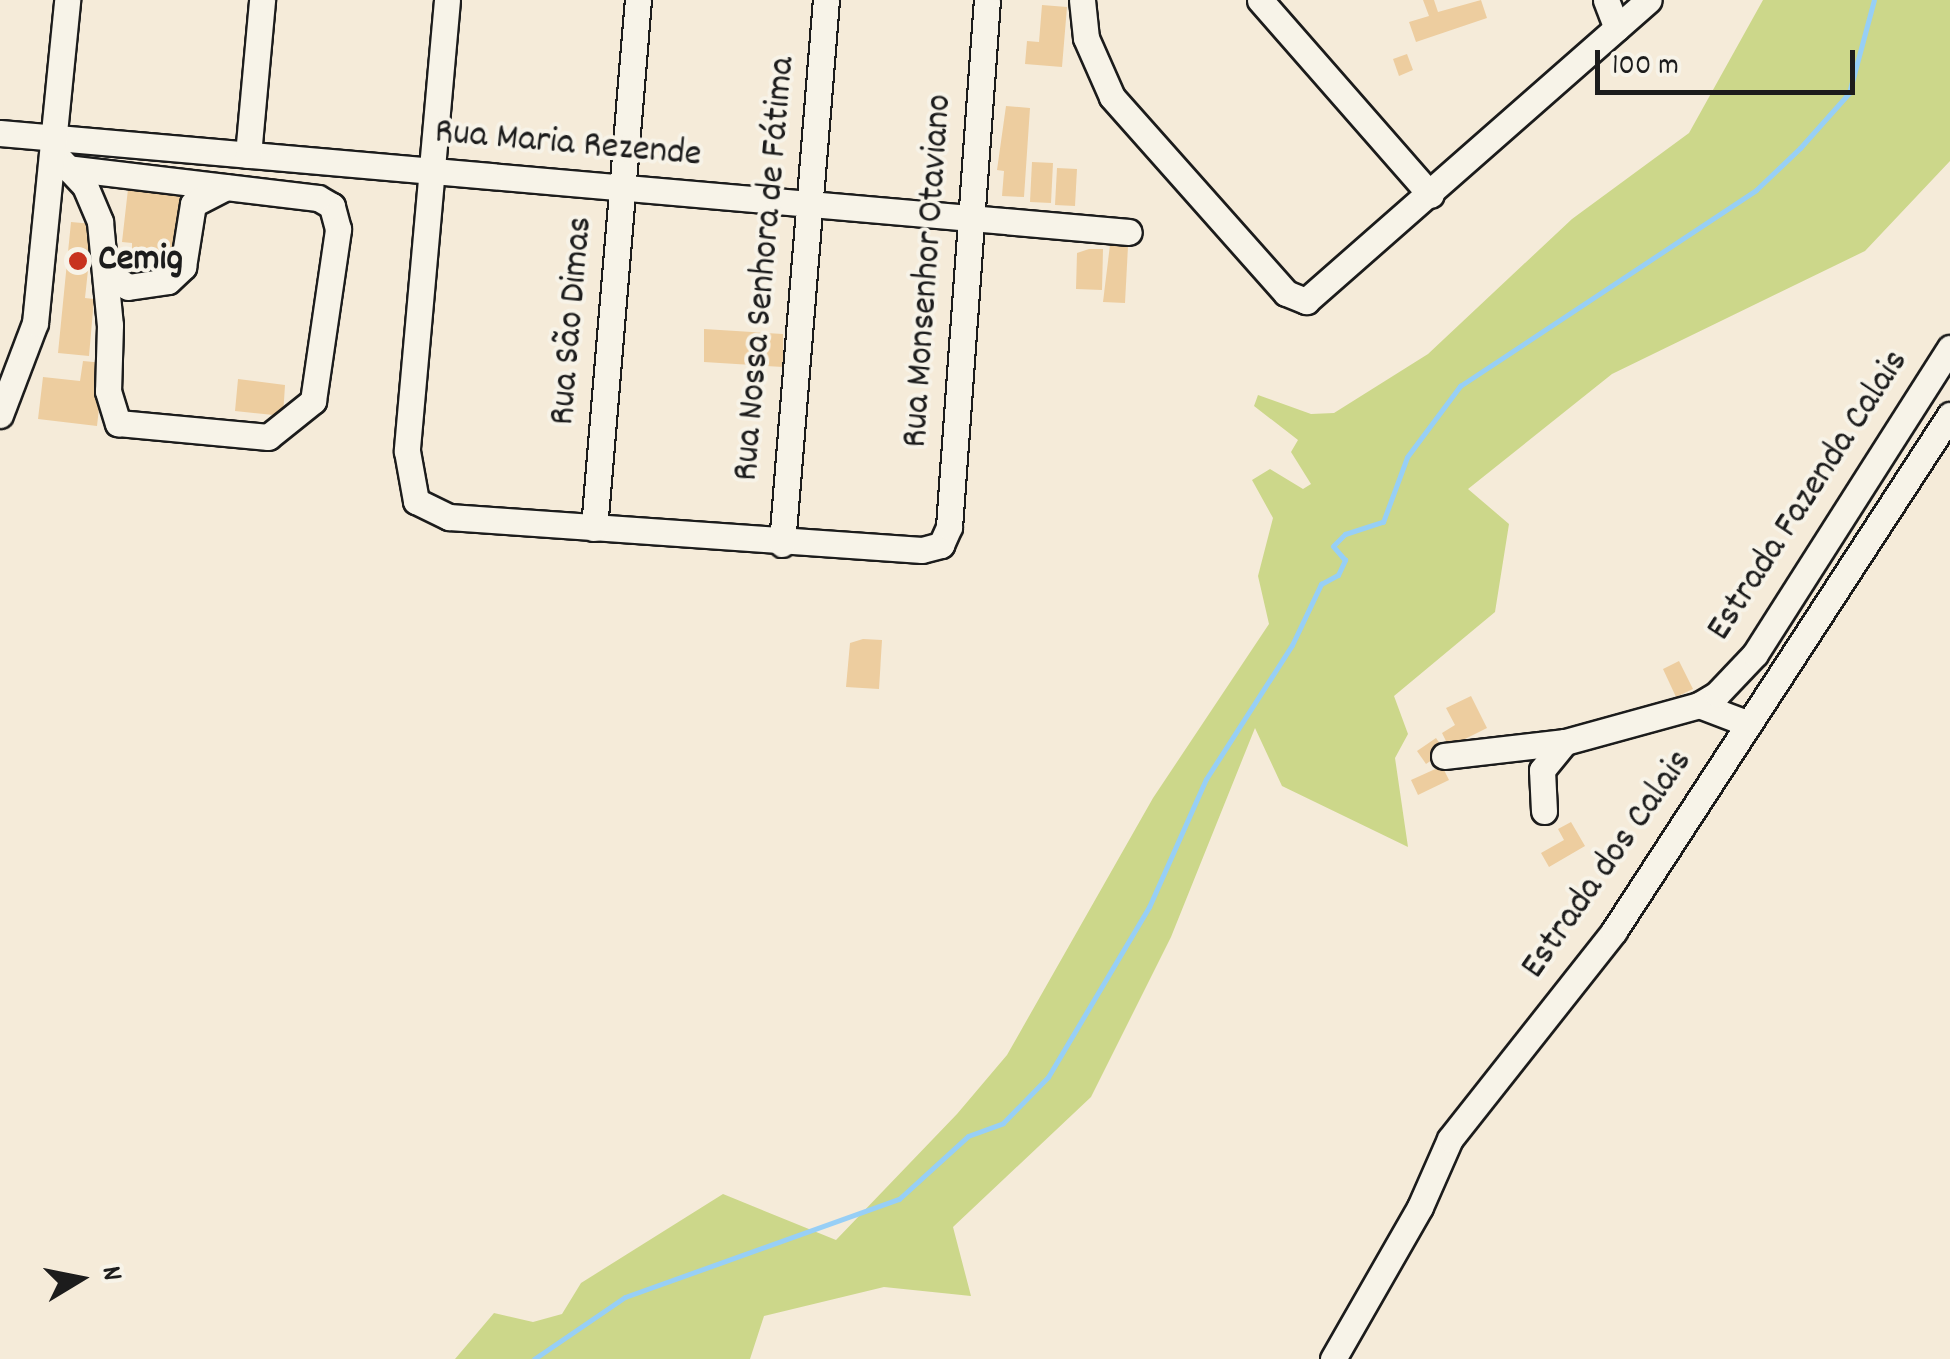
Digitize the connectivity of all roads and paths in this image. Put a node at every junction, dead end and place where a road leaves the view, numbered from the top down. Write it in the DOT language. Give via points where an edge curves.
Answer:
graph roads {
  1 [pos="67,0"];
  2 [pos="262,0"];
  3 [pos="447,0"];
  4 [pos="638,0"];
  5 [pos="826,0"];
  6 [pos="987,0"];
  7 [pos="1082,0"];
  8 [pos="1260,0"];
  9 [pos="1606,0"];
  10 [pos="1649,0"];
  11 [pos="1617,28"];
  12 [pos="0,133"];
  13 [pos="58,153"];
  14 [pos="248,155"];
  15 [pos="432,171"];
  16 [pos="226,187"];
  17 [pos="622,188"];
  18 [pos="1431,195"];
  19 [pos="809,204"];
  20 [pos="966,218"];
  21 [pos="1130,232"];
  22 [pos="104,272"];
  23 [pos="1950,348"];
  24 [pos="2,413"];
  25 [pos="1950,415"];
  26 [pos="594,528"];
  27 [pos="782,544"];
  28 [pos="1699,705"];
  29 [pos="1749,724"];
  30 [pos="1565,742"];
  31 [pos="1444,756"];
  32 [pos="1544,811"];
  33 [pos="1333,1359"];
  1 -- 13 [label="street"];
  2 -- 14 [label="street"];
  3 -- 15 [label="street"];
  4 -- 17 [label="street, Rua São Dimas"];
  5 -- 19 [label="street, Rua Nossa Senhora de Fátima"];
  6 -- 20 [label="street, Rua Monsenhor Otaviano"];
  7 -- 18 [label="street" via="1086,38 1112,97 1286,293 1306,302 1322,292"];
  8 -- 18 [label="street"];
  9 -- 11 [label="street"];
  10 -- 11 [label="street"];
  11 -- 18 [label="street"];
  12 -- 13 [label="street, Rua Maria Rezende"];
  13 -- 14 [label="street, Rua Maria Rezende"];
  13 -- 16 [label="street"];
  13 -- 22 [label="street" via="85,186 100,222"];
  13 -- 24 [label="street" via="34,322"];
  14 -- 15 [label="street, Rua Maria Rezende"];
  15 -- 17 [label="street, Rua Maria Rezende"];
  15 -- 26 [label="street" via="408,451 416,500 449,517"];
  16 -- 22 [label="street" via="192,204 183,267 168,281 128,288"];
  16 -- 22 [label="street" via="318,198 338,216 313,402 268,437 136,430 118,423 108,391"];
  17 -- 19 [label="street, Rua Maria Rezende"];
  17 -- 26 [label="street, Rua São Dimas"];
  19 -- 20 [label="street, Rua Maria Rezende"];
  19 -- 27 [label="street, Rua Nossa Senhora de Fátima"];
  20 -- 21 [label="street, Rua Maria Rezende"];
  20 -- 27 [label="street, Rua Monsenhor Otaviano" via="949,527 941,544 922,550"];
  23 -- 28 [label="street, Estrada Fazenda Calais" via="1755,654 1734,680"];
  25 -- 29 [label="street, Estrada dos Calais"];
  26 -- 27 [label="street"];
  28 -- 29 [label="street"];
  28 -- 30 [label="street, Estrada Fazenda Calais"];
  29 -- 33 [label="street, Estrada dos Calais" via="1614,931 1450,1139"];
  30 -- 31 [label="street, Estrada Fazenda Calais"];
  30 -- 32 [label="street" via="1542,770"];
}
